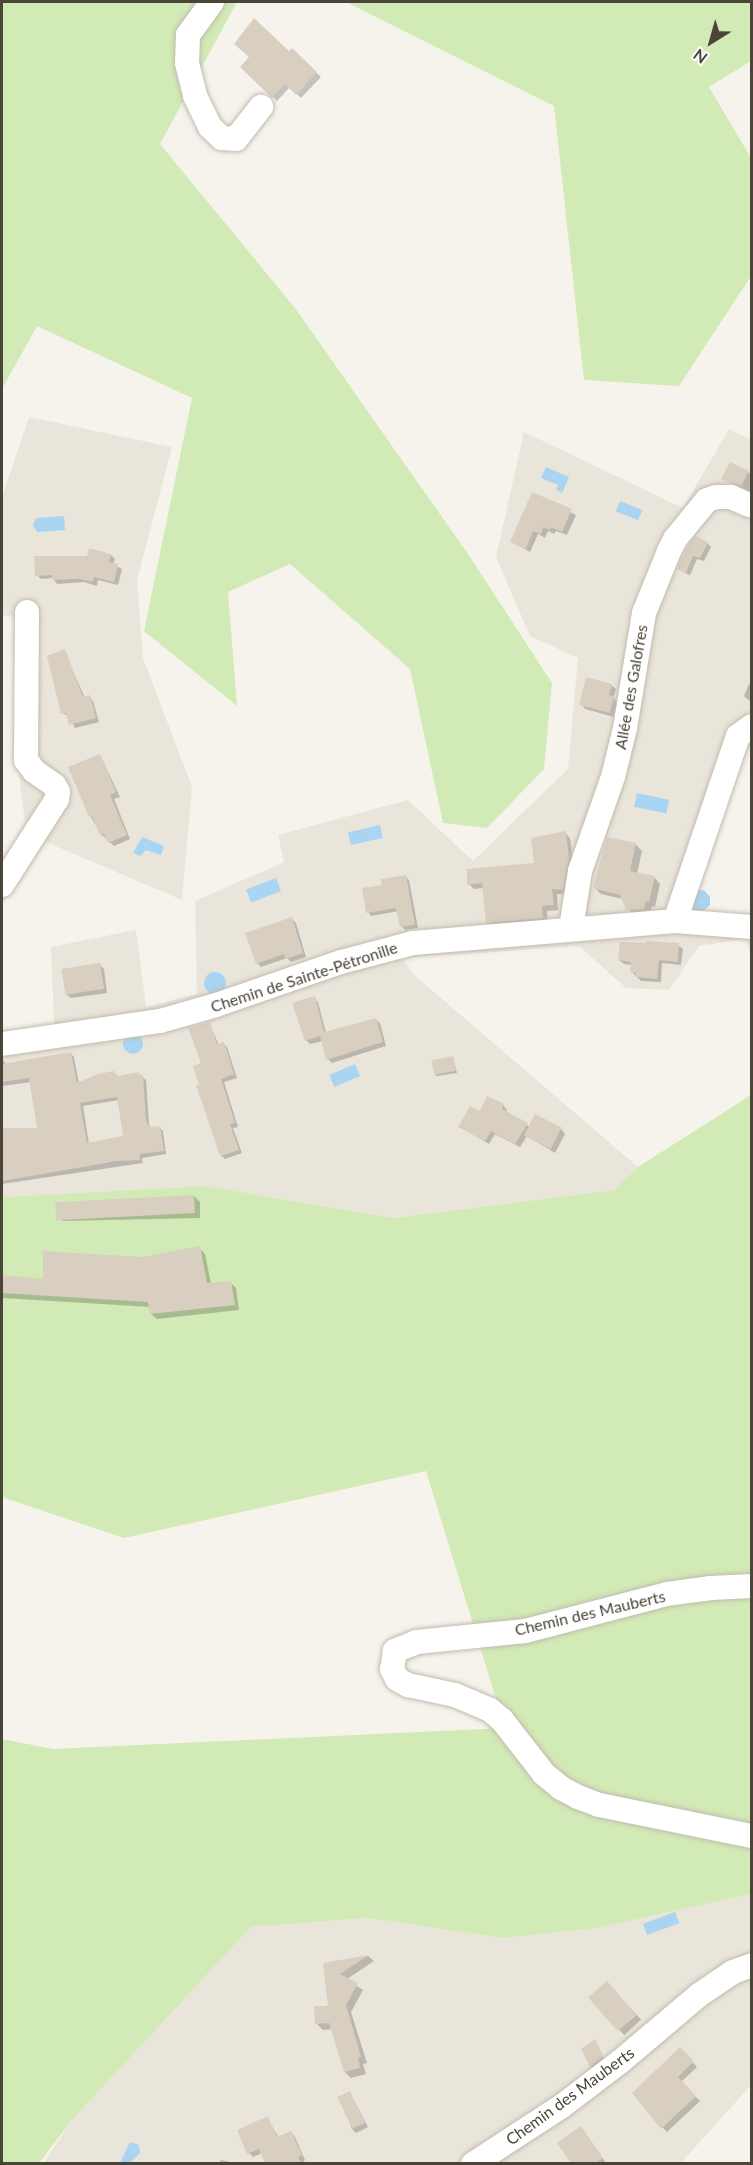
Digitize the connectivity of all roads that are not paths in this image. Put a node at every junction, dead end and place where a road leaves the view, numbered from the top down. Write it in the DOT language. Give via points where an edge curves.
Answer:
graph roads {
  1 [pos="212,2"];
  2 [pos="261,107"];
  3 [pos="748,505"];
  4 [pos="27,612"];
  5 [pos="752,726"];
  6 [pos="2,885"];
  7 [pos="675,921"];
  8 [pos="752,927"];
  9 [pos="571,928"];
  10 [pos="2,1044"];
  11 [pos="752,1586"];
  12 [pos="752,1836"];
  13 [pos="752,1965"];
  14 [pos="473,2163"];
  1 -- 2 [label="street" via="188,34 187,63 195,96 210,127 222,138 236,139"];
  3 -- 9 [label="street, Allée des Galofres" via="731,497 707,500 669,551 644,614 625,728 613,777 580,871"];
  4 -- 6 [label="street" via="26,760 58,792"];
  5 -- 7 [label="street" via="738,736"];
  7 -- 8 [label="street, Chemin de Sainte-Pétronille"];
  7 -- 9 [label="street, Chemin de Sainte-Pétronille"];
  9 -- 10 [label="street, Chemin de Sainte-Pétronille" via="413,943 341,962 160,1021"];
  11 -- 12 [label="street, Chemin des Mauberts" via="667,1594 525,1631 417,1642 395,1651 392,1669 397,1679 408,1685 455,1695 489,1710 502,1720 544,1774 578,1797 599,1805"];
  13 -- 14 [label="street, Chemin des Mauberts" via="733,1972 699,1995 562,2106"];
}
